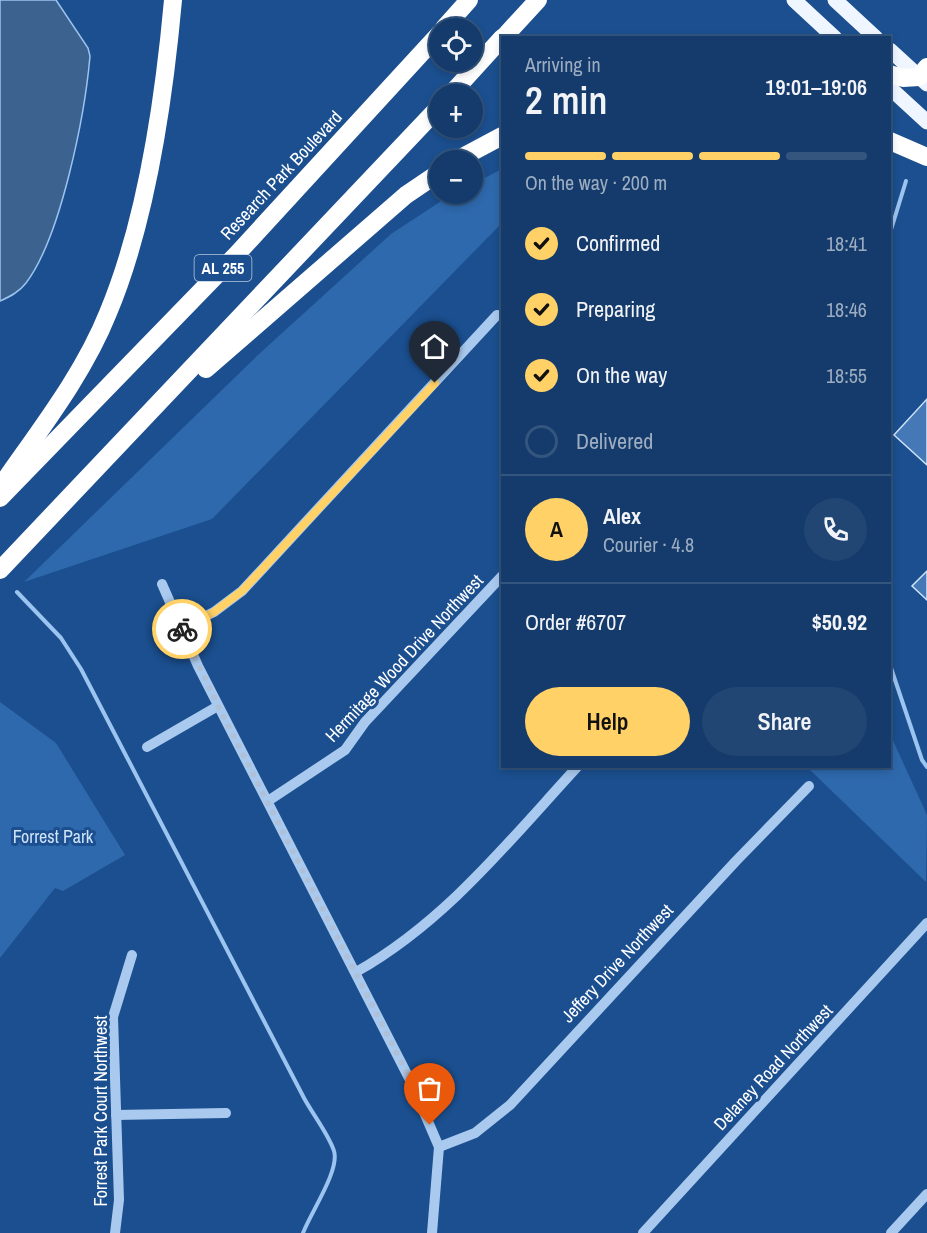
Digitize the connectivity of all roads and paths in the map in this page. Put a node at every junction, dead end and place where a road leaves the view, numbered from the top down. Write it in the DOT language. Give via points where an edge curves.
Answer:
graph roads {
  1 [pos="173,0"];
  2 [pos="470,0"];
  3 [pos="538,0"];
  4 [pos="794,0"];
  5 [pos="835,0"];
  6 [pos="453,18"];
  7 [pos="505,36"];
  8 [pos="833,36"];
  9 [pos="874,36"];
  10 [pos="501,40"];
  11 [pos="429,45"];
  12 [pos="891,51"];
  13 [pos="891,74"];
  14 [pos="924,76"];
  15 [pos="459,84"];
  16 [pos="891,89"];
  17 [pos="429,118"];
  18 [pos="927,123"];
  19 [pos="501,137"];
  20 [pos="891,141"];
  21 [pos="476,150"];
  22 [pos="927,157"];
  23 [pos="429,179"];
  24 [pos="497,315"];
  25 [pos="112,451"];
  26 [pos="0,488"];
  27 [pos="0,498"];
  28 [pos="0,570"];
  29 [pos="501,577"];
  30 [pos="162,584"];
  31 [pos="182,628"];
  32 [pos="218,706"];
  33 [pos="147,747"];
  34 [pos="576,768"];
  35 [pos="809,786"];
  36 [pos="268,801"];
  37 [pos="927,923"];
  38 [pos="132,955"];
  39 [pos="356,972"];
  40 [pos="226,1113"];
  41 [pos="116,1115"];
  42 [pos="439,1147"];
  43 [pos="927,1194"];
  44 [pos="115,1233"];
  45 [pos="432,1233"];
  46 [pos="643,1233"];
  47 [pos="891,1233"];
  1 -- 26 [label="highway" via="143,207 108,313 67,390"];
  2 -- 6 [label="highway"];
  3 -- 7 [label="highway"];
  4 -- 8 [label="main road"];
  5 -- 9 [label="main road"];
  10 -- 15 [label="highway"];
  11 -- 27 [label="highway, Research Park Boulevard / AL 255" via="236,255"];
  12 -- 14 [label="main road"];
  13 -- 14 [label="highway" via="903,78"];
  16 -- 18 [label="main road"];
  17 -- 25 [label="highway, AL 255"];
  19 -- 21 [label="highway"];
  20 -- 22 [label="highway"];
  23 -- 25 [label="highway" via="326,262"];
  24 -- 31 [label="street" via="242,591 214,612"];
  25 -- 28 [label="highway, AL 255"];
  29 -- 36 [label="street, Hermitage Wood Drive Northwest" via="365,722 345,750"];
  30 -- 31 [label="street"];
  31 -- 32 [label="street"];
  32 -- 33 [label="street"];
  32 -- 36 [label="street"];
  34 -- 39 [label="street" via="458,897 393,952"];
  35 -- 42 [label="street, Jeffery Drive Northwest" via="510,1105 475,1133"];
  36 -- 39 [label="street"];
  37 -- 46 [label="street, Delaney Road Northwest"];
  38 -- 41 [label="street, Forrest Park Court Northwest" via="113,1017"];
  39 -- 42 [label="street"];
  40 -- 41 [label="street"];
  41 -- 44 [label="street, Forrest Park Court Northwest" via="119,1200"];
  42 -- 45 [label="street"];
  43 -- 47 [label="street"];
}
